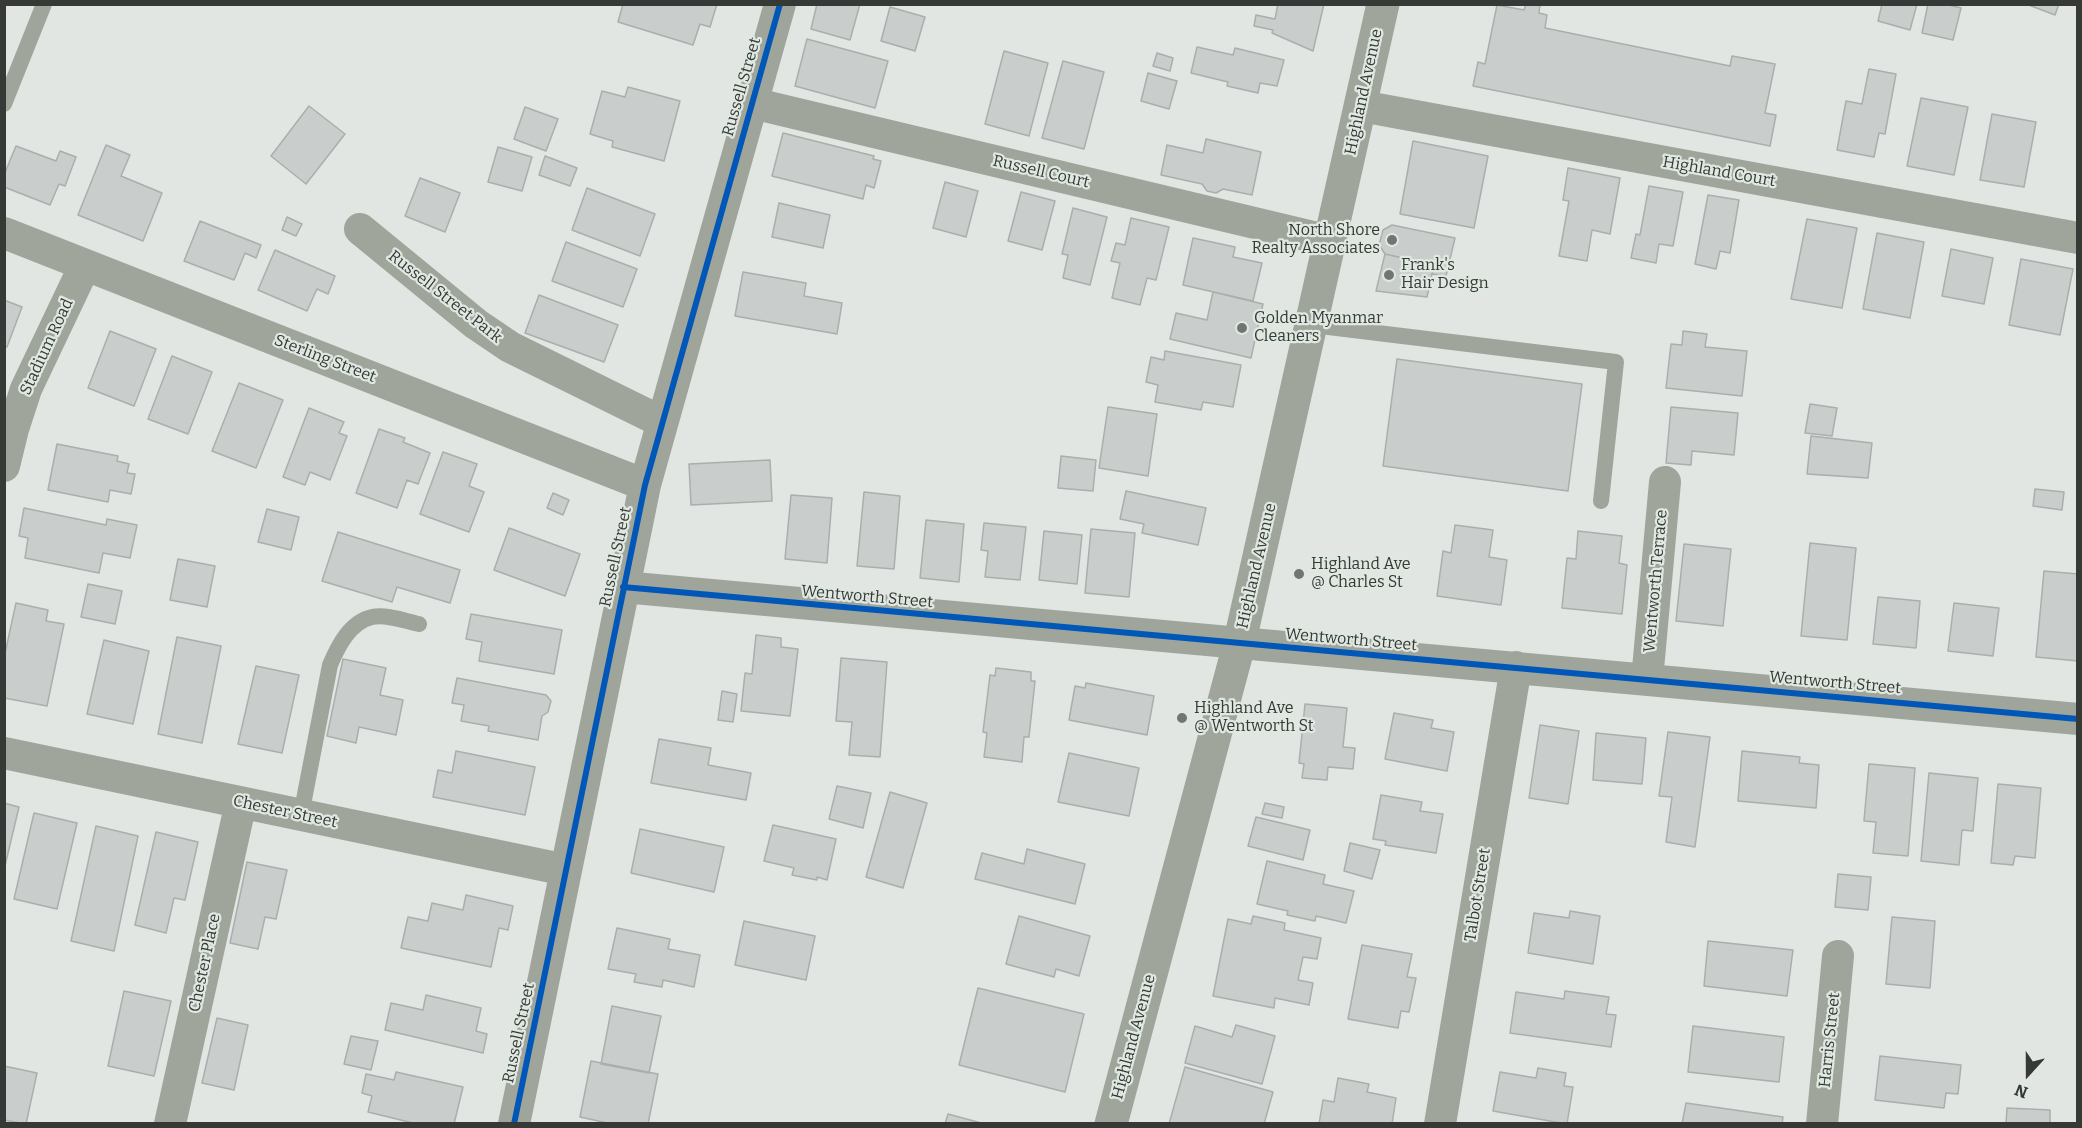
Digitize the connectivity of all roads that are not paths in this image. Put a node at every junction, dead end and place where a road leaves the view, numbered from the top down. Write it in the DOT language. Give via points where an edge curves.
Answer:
graph roads {
  1 [pos="44,4"];
  2 [pos="780,4"];
  3 [pos="1383,4"];
  4 [pos="752,103"];
  5 [pos="4,104"];
  6 [pos="1361,106"];
  7 [pos="360,230"];
  8 [pos="4,233"];
  9 [pos="2078,238"];
  10 [pos="1330,241"];
  11 [pos="85,265"];
  12 [pos="1312,325"];
  13 [pos="662,422"];
  14 [pos="4,466"];
  15 [pos="1665,482"];
  16 [pos="645,485"];
  17 [pos="1601,501"];
  18 [pos="623,587"];
  19 [pos="419,624"];
  20 [pos="1239,645"];
  21 [pos="1516,667"];
  22 [pos="1647,680"];
  23 [pos="2078,719"];
  24 [pos="4,753"];
  25 [pos="241,802"];
  26 [pos="301,815"];
  27 [pos="566,870"];
  28 [pos="1838,956"];
  29 [pos="170,1124"];
  30 [pos="514,1124"];
  31 [pos="1111,1124"];
  32 [pos="1440,1124"];
  33 [pos="1822,1124"];
  1 -- 5 [label="lane"];
  2 -- 4 [label="street, Russell Street"];
  3 -- 6 [label="main road, Highland Avenue"];
  4 -- 10 [label="street, Russell Court"];
  4 -- 13 [label="street, Russell Street"];
  6 -- 9 [label="street, Highland Court"];
  6 -- 10 [label="main road, Highland Avenue"];
  7 -- 13 [label="street, Russell Street Park" via="510,347"];
  8 -- 11 [label="street, Sterling Street"];
  10 -- 12 [label="main road, Highland Avenue"];
  11 -- 14 [label="street, Stadium Road" via="26,389"];
  11 -- 16 [label="street, Sterling Street"];
  12 -- 17 [label="lane" via="1616,362"];
  12 -- 20 [label="main road, Highland Avenue"];
  13 -- 16 [label="street, Russell Street"];
  15 -- 22 [label="street, Wentworth Terrace"];
  16 -- 18 [label="street, Russell Street"];
  18 -- 20 [label="street, Wentworth Street"];
  18 -- 27 [label="street, Russell Street"];
  19 -- 26 [label="lane" via="372,617 354,627 339,644 330,665"];
  20 -- 21 [label="street, Wentworth Street"];
  20 -- 31 [label="main road, Highland Avenue"];
  21 -- 22 [label="street, Wentworth Street"];
  21 -- 32 [label="street, Talbot Street"];
  22 -- 23 [label="street, Wentworth Street"];
  24 -- 25 [label="street, Chester Street"];
  25 -- 26 [label="street, Chester Street"];
  25 -- 29 [label="street, Chester Place"];
  26 -- 27 [label="street, Chester Street"];
  27 -- 30 [label="street, Russell Street"];
  28 -- 33 [label="street, Harris Street"];
}
